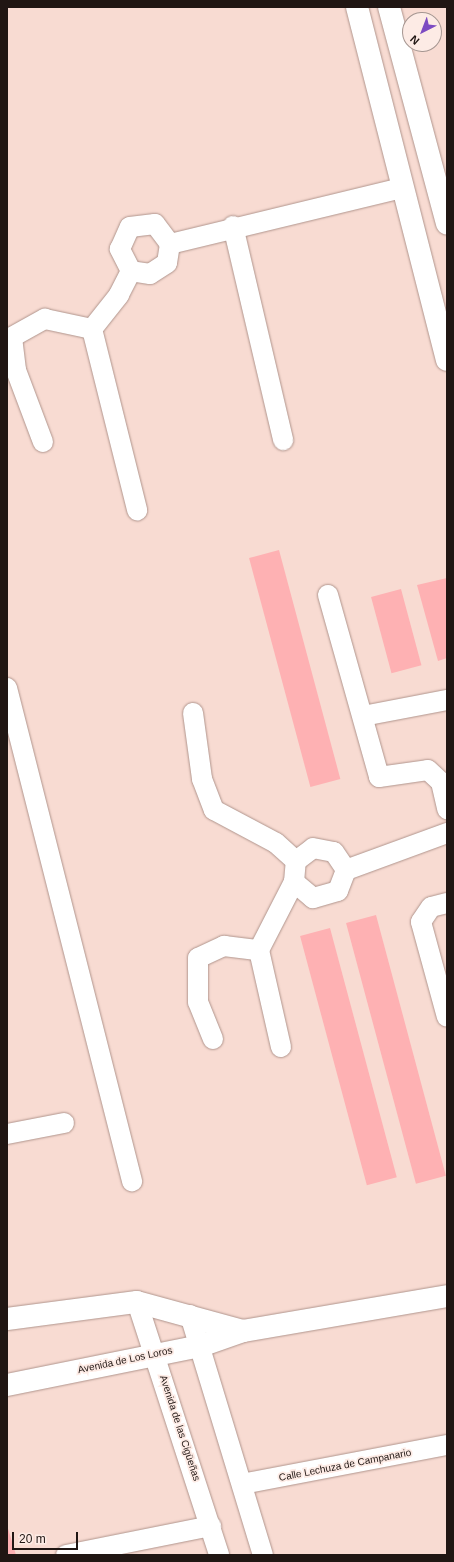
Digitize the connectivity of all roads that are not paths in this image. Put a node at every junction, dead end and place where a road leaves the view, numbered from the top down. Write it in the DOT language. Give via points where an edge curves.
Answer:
graph roads {
  1 [pos="357,7"];
  2 [pos="389,7"];
  3 [pos="402,188"];
  4 [pos="447,222"];
  5 [pos="233,226"];
  6 [pos="170,244"];
  7 [pos="131,271"];
  8 [pos="92,329"];
  9 [pos="447,360"];
  10 [pos="283,440"];
  11 [pos="43,442"];
  12 [pos="136,510"];
  13 [pos="328,595"];
  14 [pos="7,688"];
  15 [pos="447,700"];
  16 [pos="193,713"];
  17 [pos="362,716"];
  18 [pos="447,808"];
  19 [pos="447,833"];
  20 [pos="296,861"];
  21 [pos="346,870"];
  22 [pos="294,882"];
  23 [pos="447,903"];
  24 [pos="259,950"];
  25 [pos="442,976"];
  26 [pos="447,1017"];
  27 [pos="213,1039"];
  28 [pos="281,1047"];
  29 [pos="64,1123"];
  30 [pos="7,1134"];
  31 [pos="132,1181"];
  32 [pos="447,1296"];
  33 [pos="137,1302"];
  34 [pos="190,1315"];
  35 [pos="7,1319"];
  36 [pos="243,1331"];
  37 [pos="200,1346"];
  38 [pos="156,1353"];
  39 [pos="7,1385"];
  40 [pos="447,1446"];
  41 [pos="242,1484"];
  42 [pos="211,1526"];
  43 [pos="66,1555"];
  44 [pos="219,1555"];
  45 [pos="263,1555"];
  1 -- 3 [label="main road"];
  2 -- 4 [label="main road"];
  3 -- 5 [label="street"];
  3 -- 9 [label="main road"];
  5 -- 6 [label="street"];
  5 -- 10 [label="street"];
  6 -- 7 [label="street" via="167,263 150,274"];
  6 -- 7 [label="street" via="155,224 130,227 120,249"];
  7 -- 8 [label="street" via="119,295"];
  8 -- 11 [label="street" via="45,319 12,336 16,370"];
  8 -- 12 [label="street"];
  13 -- 17 [label="street"];
  14 -- 31 [label="street"];
  15 -- 17 [label="street"];
  16 -- 20 [label="street" via="202,779 214,810 276,843"];
  17 -- 18 [label="street" via="379,777 428,770 441,782"];
  19 -- 21 [label="street"];
  20 -- 21 [label="street" via="313,848 320,849 334,852"];
  20 -- 22 [label="street"];
  21 -- 22 [label="street" via="338,891 313,898"];
  22 -- 24 [label="street"];
  23 -- 25 [label="street" via="431,907 421,922"];
  24 -- 27 [label="street" via="224,946 198,958 198,1002"];
  24 -- 28 [label="street"];
  25 -- 26 [label="street"];
  29 -- 30 [label="street"];
  32 -- 36 [label="main road, Avenida de Los Loros"];
  33 -- 34 [label="main road, Avenida de Los Loros"];
  33 -- 35 [label="main road, Avenida de Los Loros"];
  33 -- 38 [label="street, Avenida de las Cigüeñas"];
  34 -- 36 [label="main road, Avenida de Los Loros"];
  34 -- 37 [label="street"];
  36 -- 37 [label="main road, Avenida de Los Loros"];
  37 -- 38 [label="main road, Avenida de Los Loros"];
  37 -- 41 [label="street"];
  38 -- 39 [label="main road, Avenida de Los Loros"];
  38 -- 42 [label="street, Avenida de las Cigüeñas"];
  40 -- 41 [label="street, Calle Lechuza de Campanario"];
  41 -- 45 [label="street"];
  42 -- 43 [label="street"];
  42 -- 44 [label="street, Avenida de las Cigüeñas"];
}
